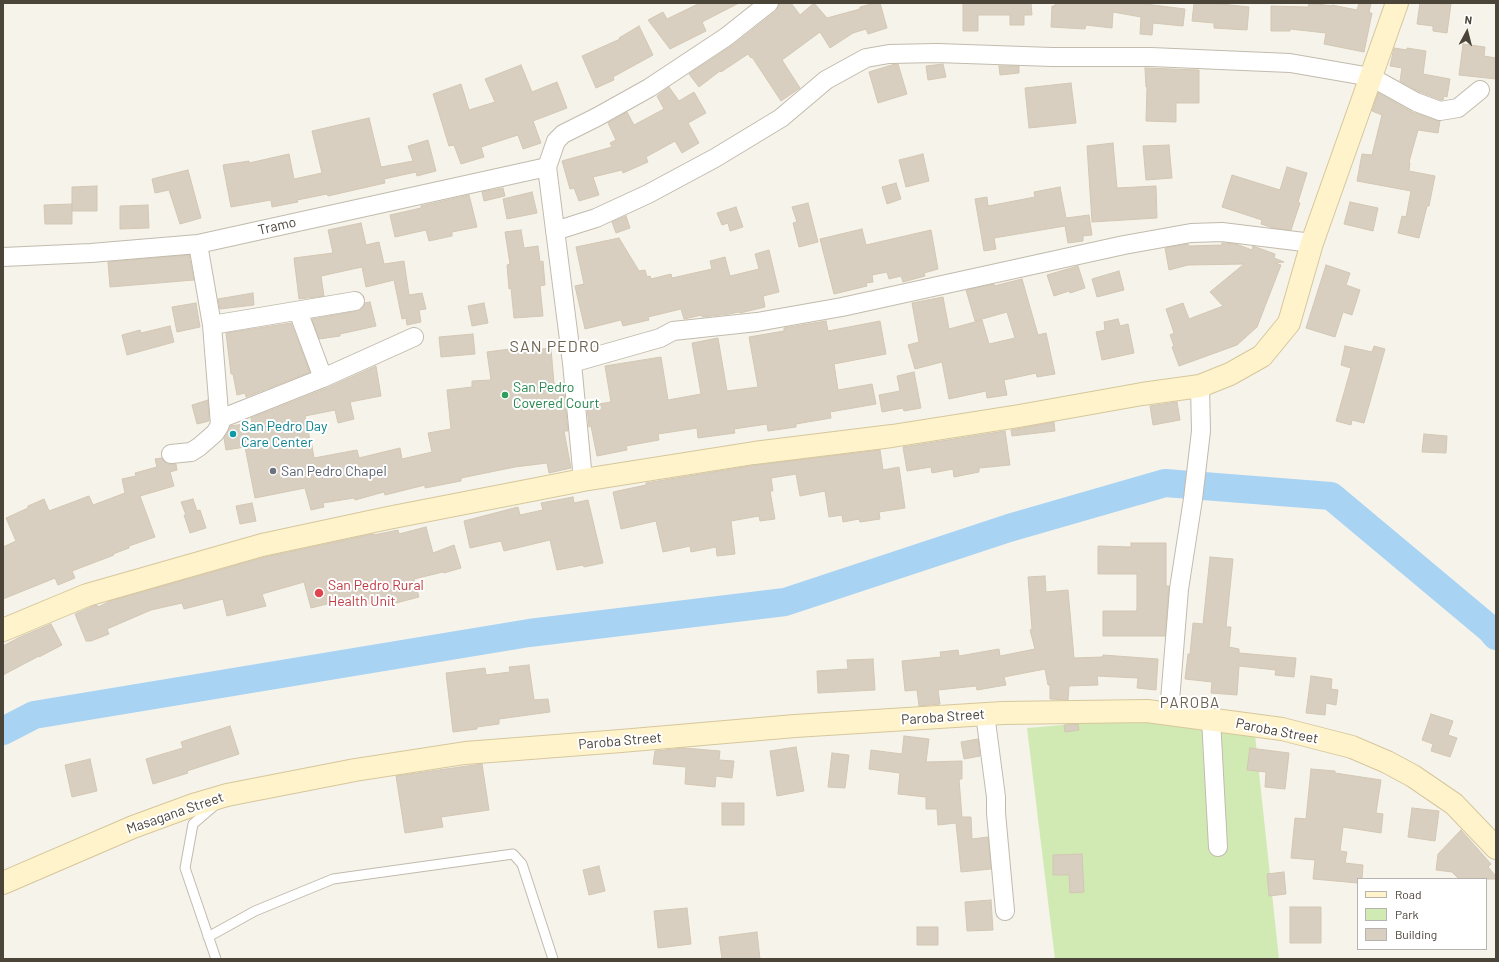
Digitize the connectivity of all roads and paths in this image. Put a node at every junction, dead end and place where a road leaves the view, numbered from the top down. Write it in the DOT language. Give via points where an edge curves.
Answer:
graph roads {
  1 [pos="769,3"];
  2 [pos="1396,3"];
  3 [pos="1371,77"];
  4 [pos="1480,90"];
  5 [pos="548,167"];
  6 [pos="555,231"];
  7 [pos="1312,243"];
  8 [pos="198,244"];
  9 [pos="3,257"];
  10 [pos="355,301"];
  11 [pos="298,311"];
  12 [pos="212,325"];
  13 [pos="414,337"];
  14 [pos="572,363"];
  15 [pos="323,378"];
  16 [pos="1200,386"];
  17 [pos="220,419"];
  18 [pos="171,454"];
  19 [pos="583,480"];
  20 [pos="3,630"];
  21 [pos="1169,713"];
  22 [pos="984,714"];
  23 [pos="1211,719"];
  24 [pos="355,770"];
  25 [pos="227,795"];
  26 [pos="1218,847"];
  27 [pos="1496,848"];
  28 [pos="3,883"];
  29 [pos="1005,912"];
  30 [pos="208,937"];
  31 [pos="216,959"];
  32 [pos="553,959"];
  1 -- 5 [label="street" via="726,37 650,88 563,134 556,141"];
  2 -- 3 [label="main road"];
  3 -- 4 [label="street" via="1416,102 1440,110 1458,108"];
  3 -- 6 [label="street" via="1290,63 1159,58 937,53 890,54 866,58 826,80 781,118 714,158 596,218"];
  3 -- 7 [label="main road"];
  5 -- 6 [label="street"];
  5 -- 8 [label="street, Tramo"];
  6 -- 14 [label="street"];
  7 -- 14 [label="street" via="1222,232 1191,233 1124,245 842,307 757,322 673,331 660,338"];
  7 -- 16 [label="main road" via="1289,323 1262,356 1230,374"];
  8 -- 9 [label="street, Tramo"];
  8 -- 12 [label="street"];
  10 -- 11 [label="street"];
  11 -- 12 [label="street"];
  11 -- 15 [label="street"];
  12 -- 17 [label="street"];
  13 -- 15 [label="street"];
  14 -- 19 [label="street"];
  15 -- 17 [label="street"];
  16 -- 19 [label="main road" via="899,435 754,453"];
  16 -- 21 [label="street" via="1201,431 1179,589"];
  17 -- 18 [label="street" via="220,425 215,433 199,447 191,452"];
  19 -- 20 [label="main road" via="262,545 87,595"];
  21 -- 22 [label="main road, Paroba Street" via="1147,711"];
  21 -- 23 [label="main road, Paroba Street"];
  22 -- 24 [label="main road, Paroba Street" via="794,726 465,753"];
  22 -- 29 [label="street" via="996,797"];
  23 -- 26 [label="street"];
  23 -- 27 [label="main road, Paroba Street" via="1282,729 1352,747 1387,762 1414,776 1454,804"];
  24 -- 25 [label="main road, Masagana Street"];
  25 -- 28 [label="main road, Masagana Street" via="134,827"];
  25 -- 30 [label="lane" via="193,824 184,868"];
  30 -- 31 [label="lane"];
  30 -- 32 [label="lane" via="255,911 334,879 513,854 522,864"];
}
